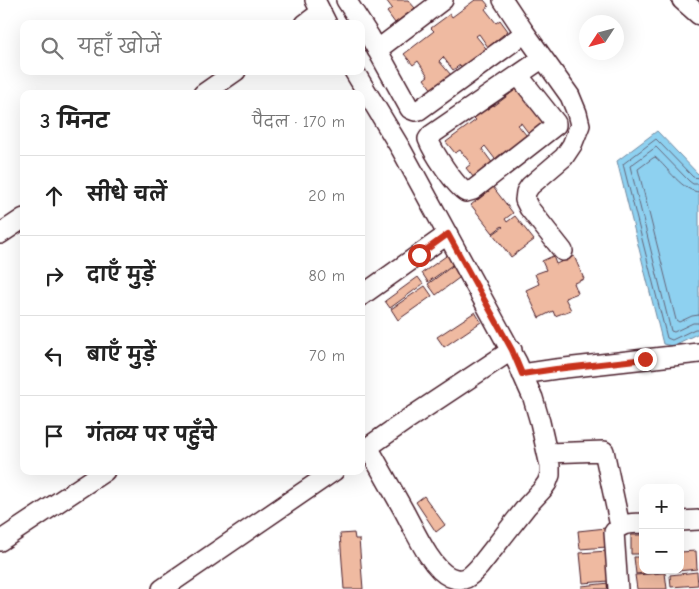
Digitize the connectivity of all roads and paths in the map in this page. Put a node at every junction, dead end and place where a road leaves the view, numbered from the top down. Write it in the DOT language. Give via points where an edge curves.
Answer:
graph roads {
  1 [pos="346,0"];
  2 [pos="444,0"];
  3 [pos="505,0"];
  4 [pos="682,0"];
  5 [pos="321,12"];
  6 [pos="699,16"];
  7 [pos="310,20"];
  8 [pos="358,20"];
  9 [pos="365,31"];
  10 [pos="525,33"];
  11 [pos="377,50"];
  12 [pos="542,58"];
  13 [pos="230,75"];
  14 [pos="356,75"];
  15 [pos="518,75"];
  16 [pos="209,90"];
  17 [pos="20,221"];
  18 [pos="0,234"];
  19 [pos="448,234"];
  20 [pos="564,251"];
  21 [pos="365,293"];
  22 [pos="512,350"];
  23 [pos="699,352"];
  24 [pos="522,374"];
  25 [pos="365,449"];
  26 [pos="548,453"];
  27 [pos="98,475"];
  28 [pos="328,475"];
  29 [pos="699,520"];
  30 [pos="684,521"];
  31 [pos="639,523"];
  32 [pos="620,526"];
  33 [pos="0,542"];
  34 [pos="162,589"];
  35 [pos="618,589"];
  1 -- 8 [label="street"];
  2 -- 11 [label="street"];
  3 -- 10 [label="street"];
  4 -- 6 [label="street"];
  5 -- 7 [label="street"];
  9 -- 11 [label="street"];
  10 -- 11 [label="street" via="415,111 410,109"];
  10 -- 12 [label="street"];
  12 -- 15 [label="street"];
  12 -- 20 [label="street" via="570,96 580,125 572,146 530,186 526,200"];
  13 -- 16 [label="street"];
  14 -- 19 [label="street"];
  15 -- 15 [label="street" via="556,125 473,190 466,192 438,158 428,139"];
  17 -- 18 [label="street"];
  19 -- 21 [label="street"];
  19 -- 22 [label="street"];
  22 -- 24 [label="street"];
  22 -- 25 [label="street"];
  23 -- 24 [label="street"];
  24 -- 26 [label="street" via="533,398"];
  25 -- 26 [label="street" via="433,561 449,577 464,580 479,567 547,483 550,475"];
  26 -- 32 [label="street" via="604,452"];
  27 -- 33 [label="street"];
  28 -- 34 [label="street"];
  29 -- 30 [label="street"];
  31 -- 32 [label="street"];
  32 -- 35 [label="street" via="614,532"];
}
